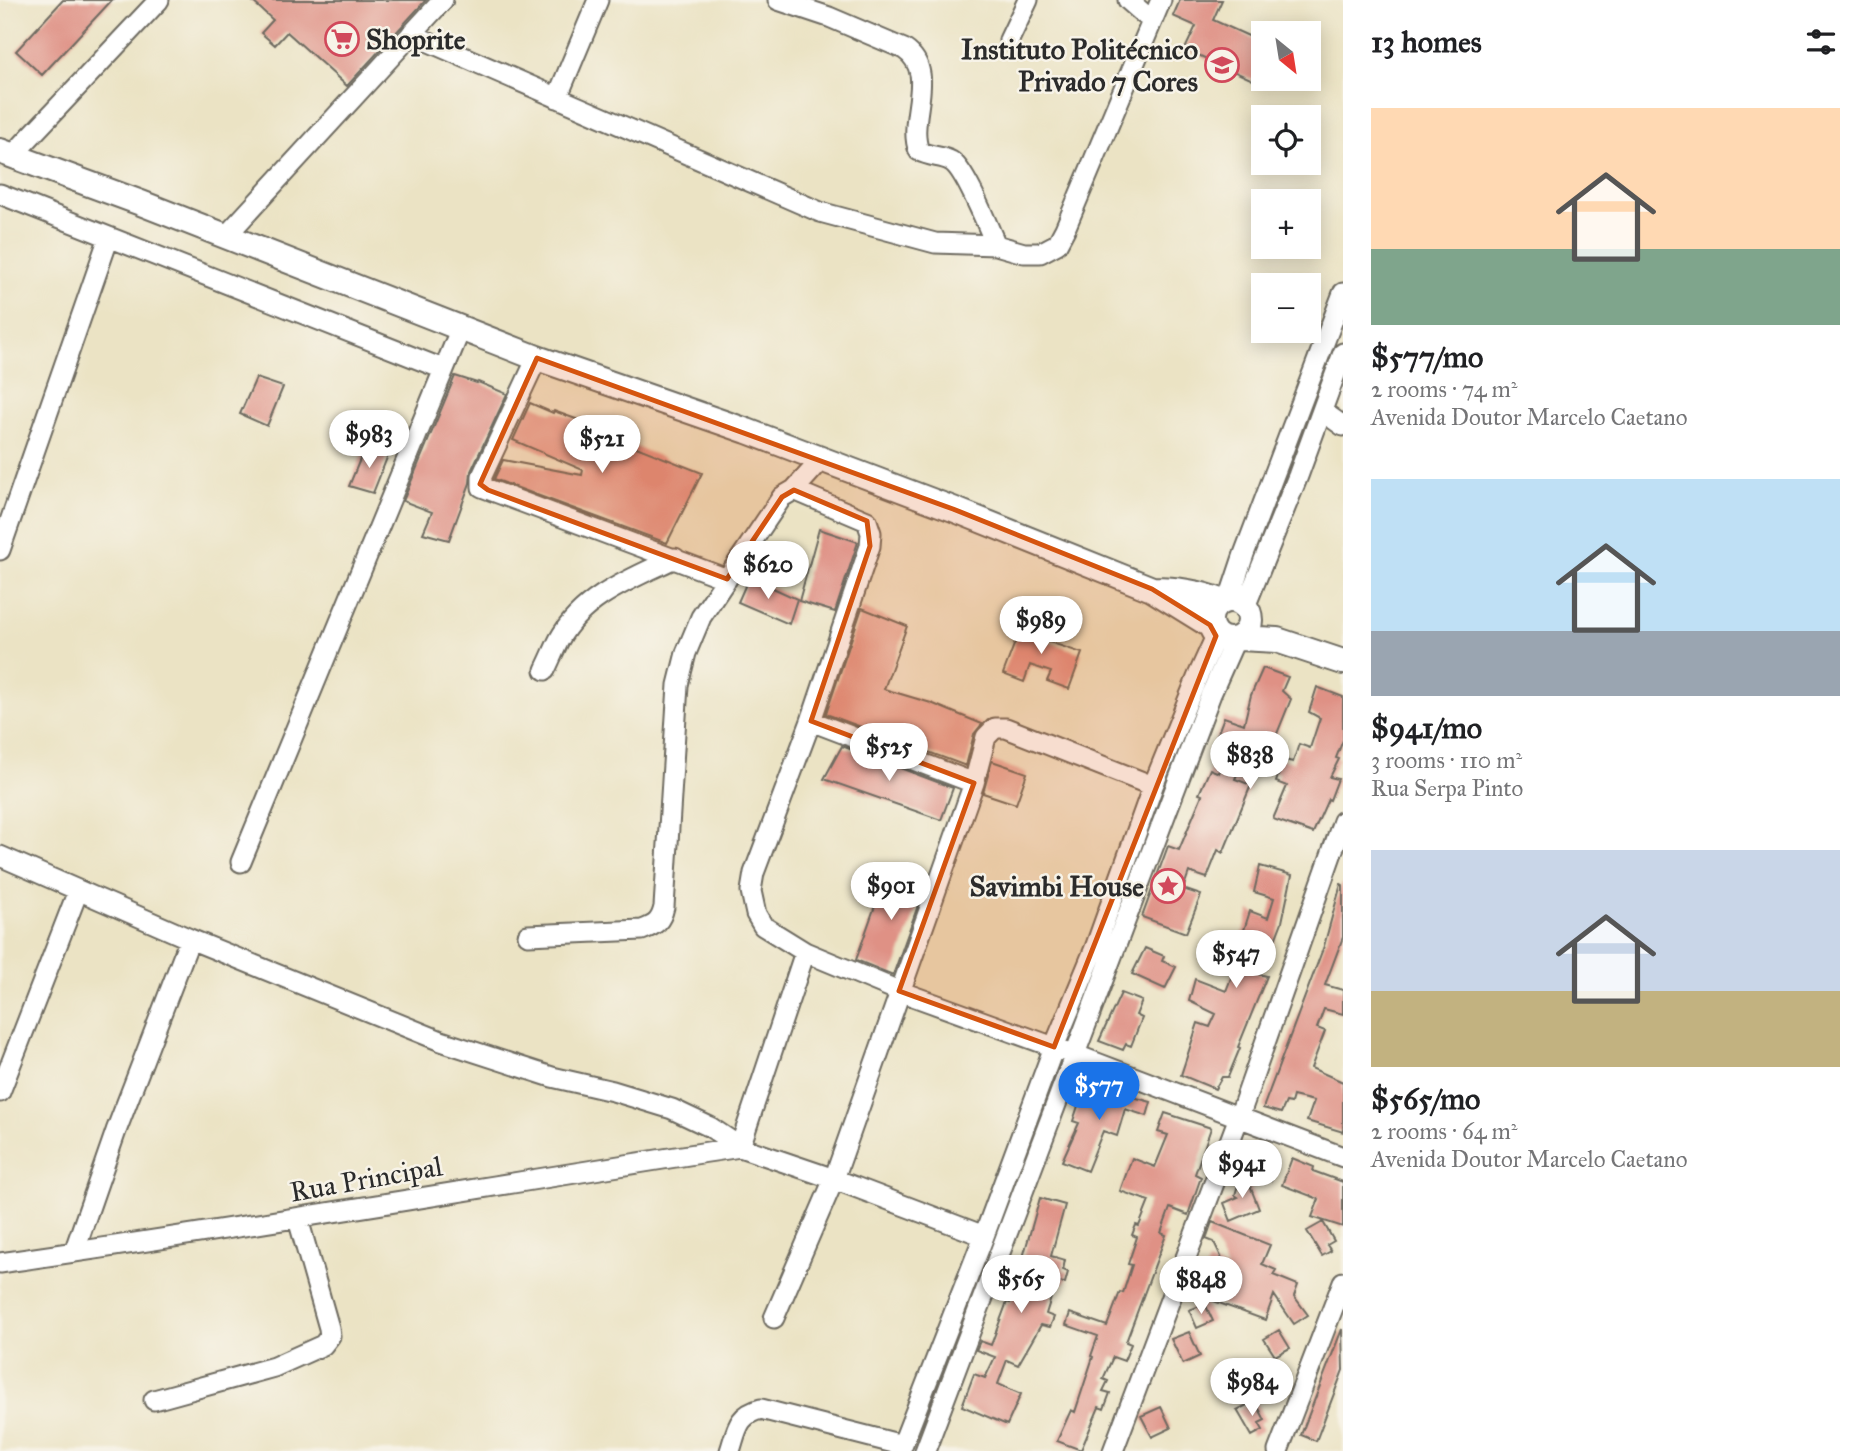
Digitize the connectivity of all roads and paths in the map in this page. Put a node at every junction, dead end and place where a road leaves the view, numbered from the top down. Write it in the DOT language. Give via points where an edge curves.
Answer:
graph roads {
  1 [pos="159,0"];
  2 [pos="443,0"];
  3 [pos="598,0"];
  4 [pos="778,0"];
  5 [pos="1028,0"];
  6 [pos="1128,0"];
  7 [pos="1161,0"];
  8 [pos="832,8"];
  9 [pos="1152,21"];
  10 [pos="411,34"];
  11 [pos="1009,40"];
  12 [pos="557,98"];
  13 [pos="7,153"];
  14 [pos="0,194"];
  15 [pos="226,236"];
  16 [pos="109,237"];
  17 [pos="996,244"];
  18 [pos="1343,293"];
  19 [pos="461,328"];
  20 [pos="1343,353"];
  21 [pos="537,358"];
  22 [pos="443,369"];
  23 [pos="1322,411"];
  24 [pos="1343,426"];
  25 [pos="821,460"];
  26 [pos="794,490"];
  27 [pos="0,550"];
  28 [pos="675,558"];
  29 [pos="727,579"];
  30 [pos="1152,589"];
  31 [pos="1236,605"];
  32 [pos="1225,635"];
  33 [pos="1277,640"];
  34 [pos="1343,662"];
  35 [pos="545,670"];
  36 [pos="811,721"];
  37 [pos="974,783"];
  38 [pos="1153,786"];
  39 [pos="1343,821"];
  40 [pos="0,856"];
  41 [pos="241,862"];
  42 [pos="78,891"];
  43 [pos="528,935"];
  44 [pos="190,939"];
  45 [pos="805,952"];
  46 [pos="899,991"];
  47 [pos="1055,1047"];
  48 [pos="1076,1055"];
  49 [pos="0,1093"];
  50 [pos="1238,1117"];
  51 [pos="740,1147"];
  52 [pos="1343,1157"];
  53 [pos="834,1179"];
  54 [pos="298,1219"];
  55 [pos="984,1236"];
  56 [pos="74,1252"];
  57 [pos="0,1263"];
  58 [pos="1343,1282"];
  59 [pos="774,1318"];
  60 [pos="154,1400"];
  61 [pos="901,1448"];
  62 [pos="730,1451"];
  63 [pos="925,1451"];
  64 [pos="1112,1451"];
  65 [pos="1278,1451"];
  1 -- 13 [label="street"];
  2 -- 10 [label="street"];
  3 -- 12 [label="street"];
  4 -- 8 [label="street"];
  5 -- 11 [label="street"];
  6 -- 9 [label="street"];
  7 -- 9 [label="street"];
  8 -- 17 [label="street" via="914,55 920,66 915,141 919,151 950,160 961,170"];
  9 -- 17 [label="street" via="1057,244 1041,253 1024,253"];
  10 -- 12 [label="street"];
  10 -- 15 [label="street"];
  12 -- 17 [label="street" via="820,212 935,243"];
  13 -- 15 [label="main road"];
  14 -- 16 [label="street"];
  15 -- 19 [label="main road"];
  16 -- 22 [label="street"];
  16 -- 27 [label="street"];
  18 -- 31 [label="street" via="1244,554"];
  19 -- 21 [label="main road"];
  19 -- 22 [label="street"];
  20 -- 23 [label="street"];
  21 -- 25 [label="main road"];
  21 -- 28 [label="street" via="482,476 482,487"];
  22 -- 41 [label="street"];
  23 -- 24 [label="street"];
  23 -- 31 [label="street"];
  25 -- 26 [label="street"];
  25 -- 30 [label="main road"];
  26 -- 29 [label="street" via="782,497"];
  26 -- 36 [label="street" via="867,521 871,533"];
  28 -- 29 [label="street"];
  28 -- 35 [label="street" via="610,590 577,616"];
  29 -- 43 [label="street" via="701,617 678,685 661,919 642,930"];
  30 -- 31 [label="main road" via="1200,593"];
  30 -- 32 [label="main road"];
  31 -- 32 [label="main road" via="1249,626"];
  31 -- 32 [label="main road" via="1211,611"];
  31 -- 33 [label="main road"];
  32 -- 33 [label="main road"];
  32 -- 38 [label="street" via="1196,678"];
  32 -- 48 [label="street" via="1206,707"];
  33 -- 34 [label="main road"];
  36 -- 37 [label="street"];
  36 -- 45 [label="street" via="759,855 751,891 763,926"];
  37 -- 38 [label="street" via="986,737 995,728 1006,728"];
  37 -- 46 [label="street"];
  38 -- 47 [label="street"];
  39 -- 50 [label="street"];
  40 -- 42 [label="street"];
  42 -- 44 [label="street"];
  42 -- 49 [label="street"];
  44 -- 51 [label="street" via="441,1041 672,1109"];
  44 -- 56 [label="street"];
  45 -- 46 [label="street"];
  45 -- 51 [label="street"];
  46 -- 47 [label="street"];
  46 -- 53 [label="street"];
  47 -- 48 [label="street"];
  47 -- 55 [label="street"];
  48 -- 50 [label="street"];
  48 -- 63 [label="street"];
  50 -- 52 [label="street"];
  50 -- 64 [label="street"];
  51 -- 53 [label="street"];
  51 -- 54 [label="street, Rua Principal"];
  53 -- 55 [label="street"];
  53 -- 59 [label="street"];
  54 -- 56 [label="street, Rua Principal"];
  54 -- 60 [label="street" via="329,1328 328,1341 274,1367"];
  55 -- 61 [label="street"];
  56 -- 57 [label="street, Rua Principal"];
  58 -- 65 [label="street"];
  61 -- 62 [label="street" via="761,1409 748,1412 741,1420"];
}
